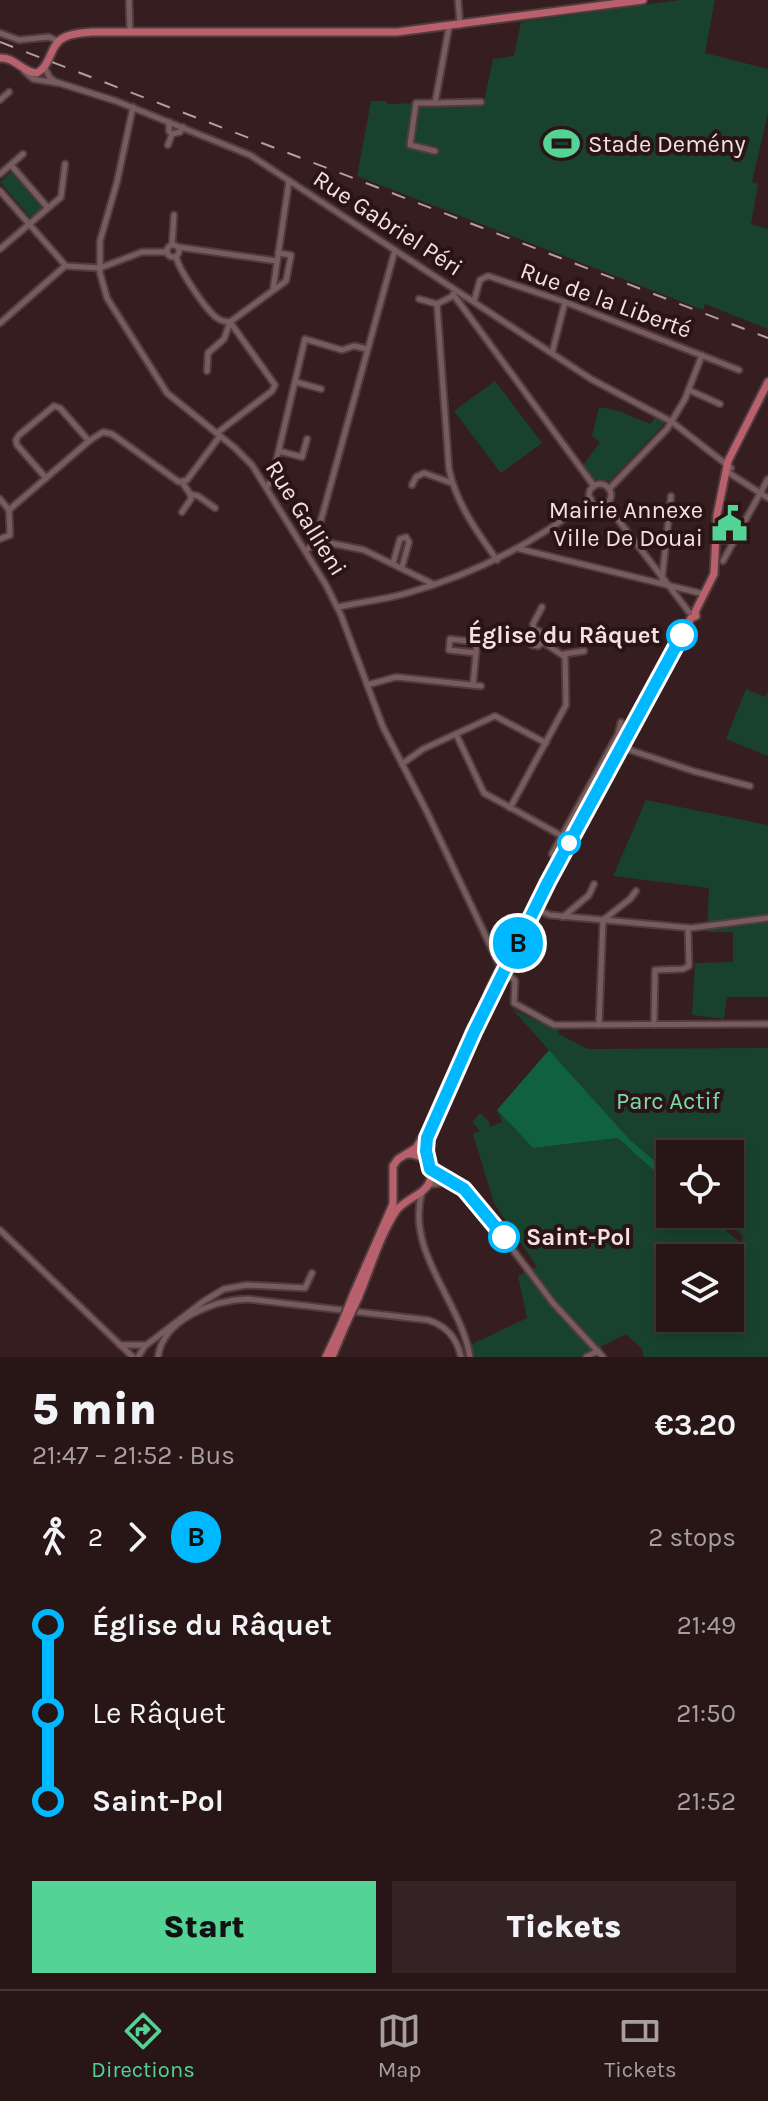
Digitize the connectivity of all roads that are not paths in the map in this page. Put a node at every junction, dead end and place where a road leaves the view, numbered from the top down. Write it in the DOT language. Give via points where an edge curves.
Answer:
graph roads {
  1 [pos="129,0"];
  2 [pos="458,0"];
  3 [pos="643,0"];
  4 [pos="460,25"];
  5 [pos="449,27"];
  6 [pos="130,31"];
  7 [pos="0,33"];
  8 [pos="58,41"];
  9 [pos="0,58"];
  10 [pos="15,61"];
  11 [pos="45,68"];
  12 [pos="63,83"];
  13 [pos="9,92"];
  14 [pos="0,100"];
  15 [pos="481,102"];
  16 [pos="435,103"];
  17 [pos="133,107"];
  18 [pos="169,122"];
  19 [pos="183,127"];
  20 [pos="172,134"];
  21 [pos="168,145"];
  22 [pos="435,151"];
  23 [pos="23,154"];
  24 [pos="65,164"];
  25 [pos="11,165"];
  26 [pos="0,174"];
  27 [pos="289,181"];
  28 [pos="0,191"];
  29 [pos="48,208"];
  30 [pos="174,215"];
  31 [pos="29,224"];
  32 [pos="175,246"];
  33 [pos="0,249"];
  34 [pos="395,250"];
  35 [pos="167,252"];
  36 [pos="278,253"];
  37 [pos="99,254"];
  38 [pos="176,256"];
  39 [pos="277,261"];
  40 [pos="115,263"];
  41 [pos="66,266"];
  42 [pos="100,268"];
  43 [pos="455,288"];
  44 [pos="273,290"];
  45 [pos="453,296"];
  46 [pos="419,299"];
  47 [pos="474,301"];
  48 [pos="565,302"];
  49 [pos="437,304"];
  50 [pos="230,322"];
  51 [pos="0,323"];
  52 [pos="367,349"];
  53 [pos="552,353"];
  54 [pos="702,355"];
  55 [pos="739,370"];
  56 [pos="207,371"];
  57 [pos="296,382"];
  58 [pos="768,384"];
  59 [pos="321,389"];
  60 [pos="689,390"];
  61 [pos="720,404"];
  62 [pos="672,422"];
  63 [pos="218,434"];
  64 [pos="307,439"];
  65 [pos="89,441"];
  66 [pos="279,451"];
  67 [pos="728,470"];
  68 [pos="46,478"];
  69 [pos="768,479"];
  70 [pos="182,482"];
  71 [pos="452,483"];
  72 [pos="412,485"];
  73 [pos="594,486"];
  74 [pos="267,487"];
  75 [pos="609,489"];
  76 [pos="760,493"];
  77 [pos="190,494"];
  78 [pos="671,496"];
  79 [pos="768,498"];
  80 [pos="0,499"];
  81 [pos="591,499"];
  82 [pos="606,504"];
  83 [pos="215,508"];
  84 [pos="9,510"];
  85 [pos="182,512"];
  86 [pos="0,539"];
  87 [pos="315,540"];
  88 [pos="716,540"];
  89 [pos="735,540"];
  90 [pos="519,548"];
  91 [pos="305,551"];
  92 [pos="497,560"];
  93 [pos="723,561"];
  94 [pos="393,563"];
  95 [pos="402,567"];
  96 [pos="664,582"];
  97 [pos="434,585"];
  98 [pos="706,595"];
  99 [pos="338,607"];
  100 [pos="542,607"];
  101 [pos="692,614"];
  102 [pos="534,630"];
  103 [pos="543,642"];
  104 [pos="584,651"];
  105 [pos="476,653"];
  106 [pos="564,654"];
  107 [pos="367,685"];
  108 [pos="473,685"];
  109 [pos="481,686"];
  110 [pos="621,722"];
  111 [pos="456,734"];
  112 [pos="546,743"];
  113 [pos="621,747"];
  114 [pos="402,764"];
  115 [pos="750,786"];
  116 [pos="510,808"];
  117 [pos="562,836"];
  118 [pos="552,854"];
  119 [pos="594,884"];
  120 [pos="636,891"];
  121 [pos="533,908"];
  122 [pos="768,916"];
  123 [pos="563,917"];
  124 [pos="603,920"];
  125 [pos="688,928"];
  126 [pos="501,968"];
  127 [pos="768,1024"];
  128 [pos="599,1025"];
  129 [pos="654,1025"];
  130 [pos="407,1154"];
  131 [pos="429,1166"];
  132 [pos="394,1184"];
  133 [pos="422,1190"];
  134 [pos="473,1199"];
  135 [pos="0,1230"];
  136 [pos="312,1273"];
  137 [pos="356,1296"];
  138 [pos="149,1343"];
  139 [pos="120,1345"];
  140 [pos="598,1351"];
  141 [pos="156,1355"];
  142 [pos="135,1357"];
  143 [pos="329,1357"];
  144 [pos="461,1357"];
  145 [pos="470,1357"];
  146 [pos="586,1357"];
  147 [pos="603,1357"];
  1 -- 6 [label="street"];
  2 -- 4 [label="street"];
  3 -- 4 [label="main road"];
  4 -- 5 [label="main road"];
  5 -- 6 [label="main road" via="383,33"];
  5 -- 16 [label="street"];
  6 -- 8 [label="main road"];
  7 -- 8 [label="street" via="19,40"];
  8 -- 11 [label="main road"];
  9 -- 10 [label="main road"];
  10 -- 11 [label="main road" via="32,72"];
  10 -- 12 [label="street, Rue Gabriel Péri" via="33,79"];
  11 -- 12 [label="street" via="50,78"];
  12 -- 17 [label="street, Rue Gabriel Péri"];
  13 -- 14 [label="street"];
  15 -- 16 [label="street"];
  16 -- 22 [label="street" via="416,103 410,145"];
  17 -- 18 [label="street, Rue Gabriel Péri"];
  17 -- 37 [label="street, Rue Gallieni"];
  18 -- 19 [label="street, Rue Gabriel Péri"];
  18 -- 20 [label="street"];
  19 -- 20 [label="street"];
  19 -- 27 [label="street, Rue Gabriel Péri" via="250,155"];
  20 -- 21 [label="street"];
  23 -- 25 [label="street"];
  24 -- 29 [label="street" via="62,195"];
  25 -- 26 [label="street"];
  25 -- 29 [label="street"];
  27 -- 34 [label="street, Rue Gabriel Péri"];
  27 -- 36 [label="street"];
  28 -- 31 [label="street"];
  29 -- 31 [label="street"];
  30 -- 32 [label="street"];
  31 -- 33 [label="street"];
  31 -- 41 [label="street"];
  32 -- 35 [label="street"];
  32 -- 38 [label="street"];
  32 -- 39 [label="street"];
  34 -- 43 [label="street, Rue Gabriel Péri"];
  34 -- 52 [label="street"];
  35 -- 38 [label="street"];
  35 -- 40 [label="street" via="142,252"];
  36 -- 39 [label="street"];
  36 -- 44 [label="street" via="291,255 286,281"];
  37 -- 40 [label="street"];
  37 -- 42 [label="street, Rue Gallieni"];
  38 -- 50 [label="street" via="213,313"];
  39 -- 44 [label="street"];
  40 -- 42 [label="street"];
  41 -- 42 [label="street"];
  41 -- 51 [label="street"];
  42 -- 63 [label="street, Rue Gallieni" via="109,303 161,386"];
  43 -- 45 [label="street"];
  43 -- 47 [label="street, Rue Gabriel Péri"];
  44 -- 50 [label="street"];
  45 -- 49 [label="street"];
  45 -- 73 [label="street"];
  46 -- 49 [label="street"];
  47 -- 48 [label="street, Rue de la Liberté" via="486,276"];
  47 -- 53 [label="street, Rue Gabriel Péri"];
  48 -- 53 [label="street"];
  48 -- 54 [label="street, Rue de la Liberté"];
  49 -- 71 [label="street"];
  50 -- 56 [label="street" via="224,339 208,353"];
  50 -- 63 [label="street" via="275,386"];
  52 -- 57 [label="street" via="342,350 305,339"];
  52 -- 87 [label="street"];
  53 -- 62 [label="street, Rue Gabriel Péri"];
  54 -- 55 [label="street, Rue de la Liberté"];
  54 -- 60 [label="street"];
  57 -- 59 [label="street"];
  57 -- 66 [label="street"];
  58 -- 67 [label="main road"];
  60 -- 61 [label="street"];
  60 -- 62 [label="street"];
  62 -- 67 [label="street, Rue Gabriel Péri"];
  62 -- 75 [label="street"];
  63 -- 70 [label="street"];
  63 -- 74 [label="street, Rue Gallieni" via="248,460"];
  64 -- 66 [label="street" via="302,457"];
  65 -- 68 [label="street"];
  65 -- 68 [label="street" via="54,406 19,435 17,445"];
  65 -- 70 [label="street" via="99,433 112,434"];
  66 -- 74 [label="street"];
  67 -- 76 [label="street, Rue Gabriel Péri"];
  67 -- 88 [label="main road"];
  68 -- 84 [label="street"];
  69 -- 76 [label="street"];
  70 -- 77 [label="street"];
  71 -- 72 [label="street" via="424,473"];
  71 -- 92 [label="street" via="474,529"];
  73 -- 75 [label="street"];
  73 -- 81 [label="street"];
  74 -- 91 [label="street, Rue Gallieni"];
  75 -- 82 [label="street"];
  76 -- 79 [label="street, Rue Gabriel Péri"];
  76 -- 89 [label="street"];
  77 -- 83 [label="street"];
  77 -- 85 [label="street"];
  78 -- 96 [label="street"];
  80 -- 84 [label="street"];
  81 -- 82 [label="street"];
  81 -- 90 [label="street"];
  82 -- 96 [label="street"];
  84 -- 86 [label="street" via="10,535"];
  87 -- 91 [label="street"];
  87 -- 94 [label="street" via="354,547"];
  88 -- 89 [label="street"];
  88 -- 98 [label="main road" via="714,574"];
  89 -- 93 [label="street"];
  90 -- 92 [label="street"];
  90 -- 96 [label="street"];
  91 -- 99 [label="street, Rue Gallieni"];
  92 -- 97 [label="street"];
  94 -- 95 [label="street"];
  94 -- 95 [label="street" via="400,539 406,537"];
  95 -- 97 [label="street"];
  96 -- 98 [label="street"];
  96 -- 101 [label="street"];
  97 -- 99 [label="street"];
  98 -- 101 [label="main road"];
  99 -- 107 [label="street, Rue Gallieni"];
  100 -- 102 [label="street"];
  101 -- 113 [label="main road"];
  102 -- 103 [label="street" via="543,634"];
  102 -- 103 [label="street" via="529,643"];
  103 -- 106 [label="street"];
  104 -- 106 [label="street"];
  105 -- 105 [label="street" via="477,642 450,639 449,650"];
  105 -- 108 [label="street"];
  106 -- 112 [label="street" via="566,702"];
  107 -- 108 [label="street" via="392,677"];
  107 -- 114 [label="street, Rue Gallieni"];
  108 -- 109 [label="street"];
  110 -- 117 [label="street"];
  111 -- 112 [label="street" via="495,716"];
  111 -- 114 [label="street"];
  111 -- 116 [label="street" via="483,792"];
  112 -- 116 [label="street"];
  113 -- 115 [label="street"];
  113 -- 121 [label="main road"];
  114 -- 126 [label="street, Rue Gallieni"];
  116 -- 117 [label="street"];
  117 -- 118 [label="street"];
  119 -- 123 [label="street"];
  120 -- 124 [label="street"];
  121 -- 123 [label="street"];
  121 -- 126 [label="main road"];
  122 -- 125 [label="street"];
  123 -- 124 [label="street"];
  124 -- 125 [label="street"];
  124 -- 128 [label="street"];
  125 -- 129 [label="street" via="686,968 655,970"];
  126 -- 128 [label="street, Rue Gallieni" via="515,981 515,1004 545,1022"];
  126 -- 130 [label="main road" via="423,1137"];
  126 -- 131 [label="main road" via="428,1134"];
  127 -- 129 [label="street"];
  128 -- 129 [label="street"];
  130 -- 131 [label="main road"];
  130 -- 132 [label="main road" via="393,1166"];
  131 -- 133 [label="main road"];
  131 -- 134 [label="street"];
  132 -- 133 [label="main road" via="403,1193"];
  132 -- 137 [label="main road" via="392,1208"];
  133 -- 134 [label="street" via="443,1183"];
  133 -- 137 [label="main road" via="394,1215"];
  133 -- 145 [label="street" via="424,1246"];
  134 -- 140 [label="street" via="553,1303"];
  135 -- 139 [label="street"];
  136 -- 138 [label="street" via="305,1288 247,1285 221,1291"];
  137 -- 143 [label="main road, bridge"];
  138 -- 139 [label="street"];
  138 -- 142 [label="street"];
  139 -- 142 [label="street"];
  140 -- 146 [label="street"];
  140 -- 147 [label="street"];
  141 -- 144 [label="street" via="167,1334 192,1314 248,1299 428,1320 451,1334"];
}
